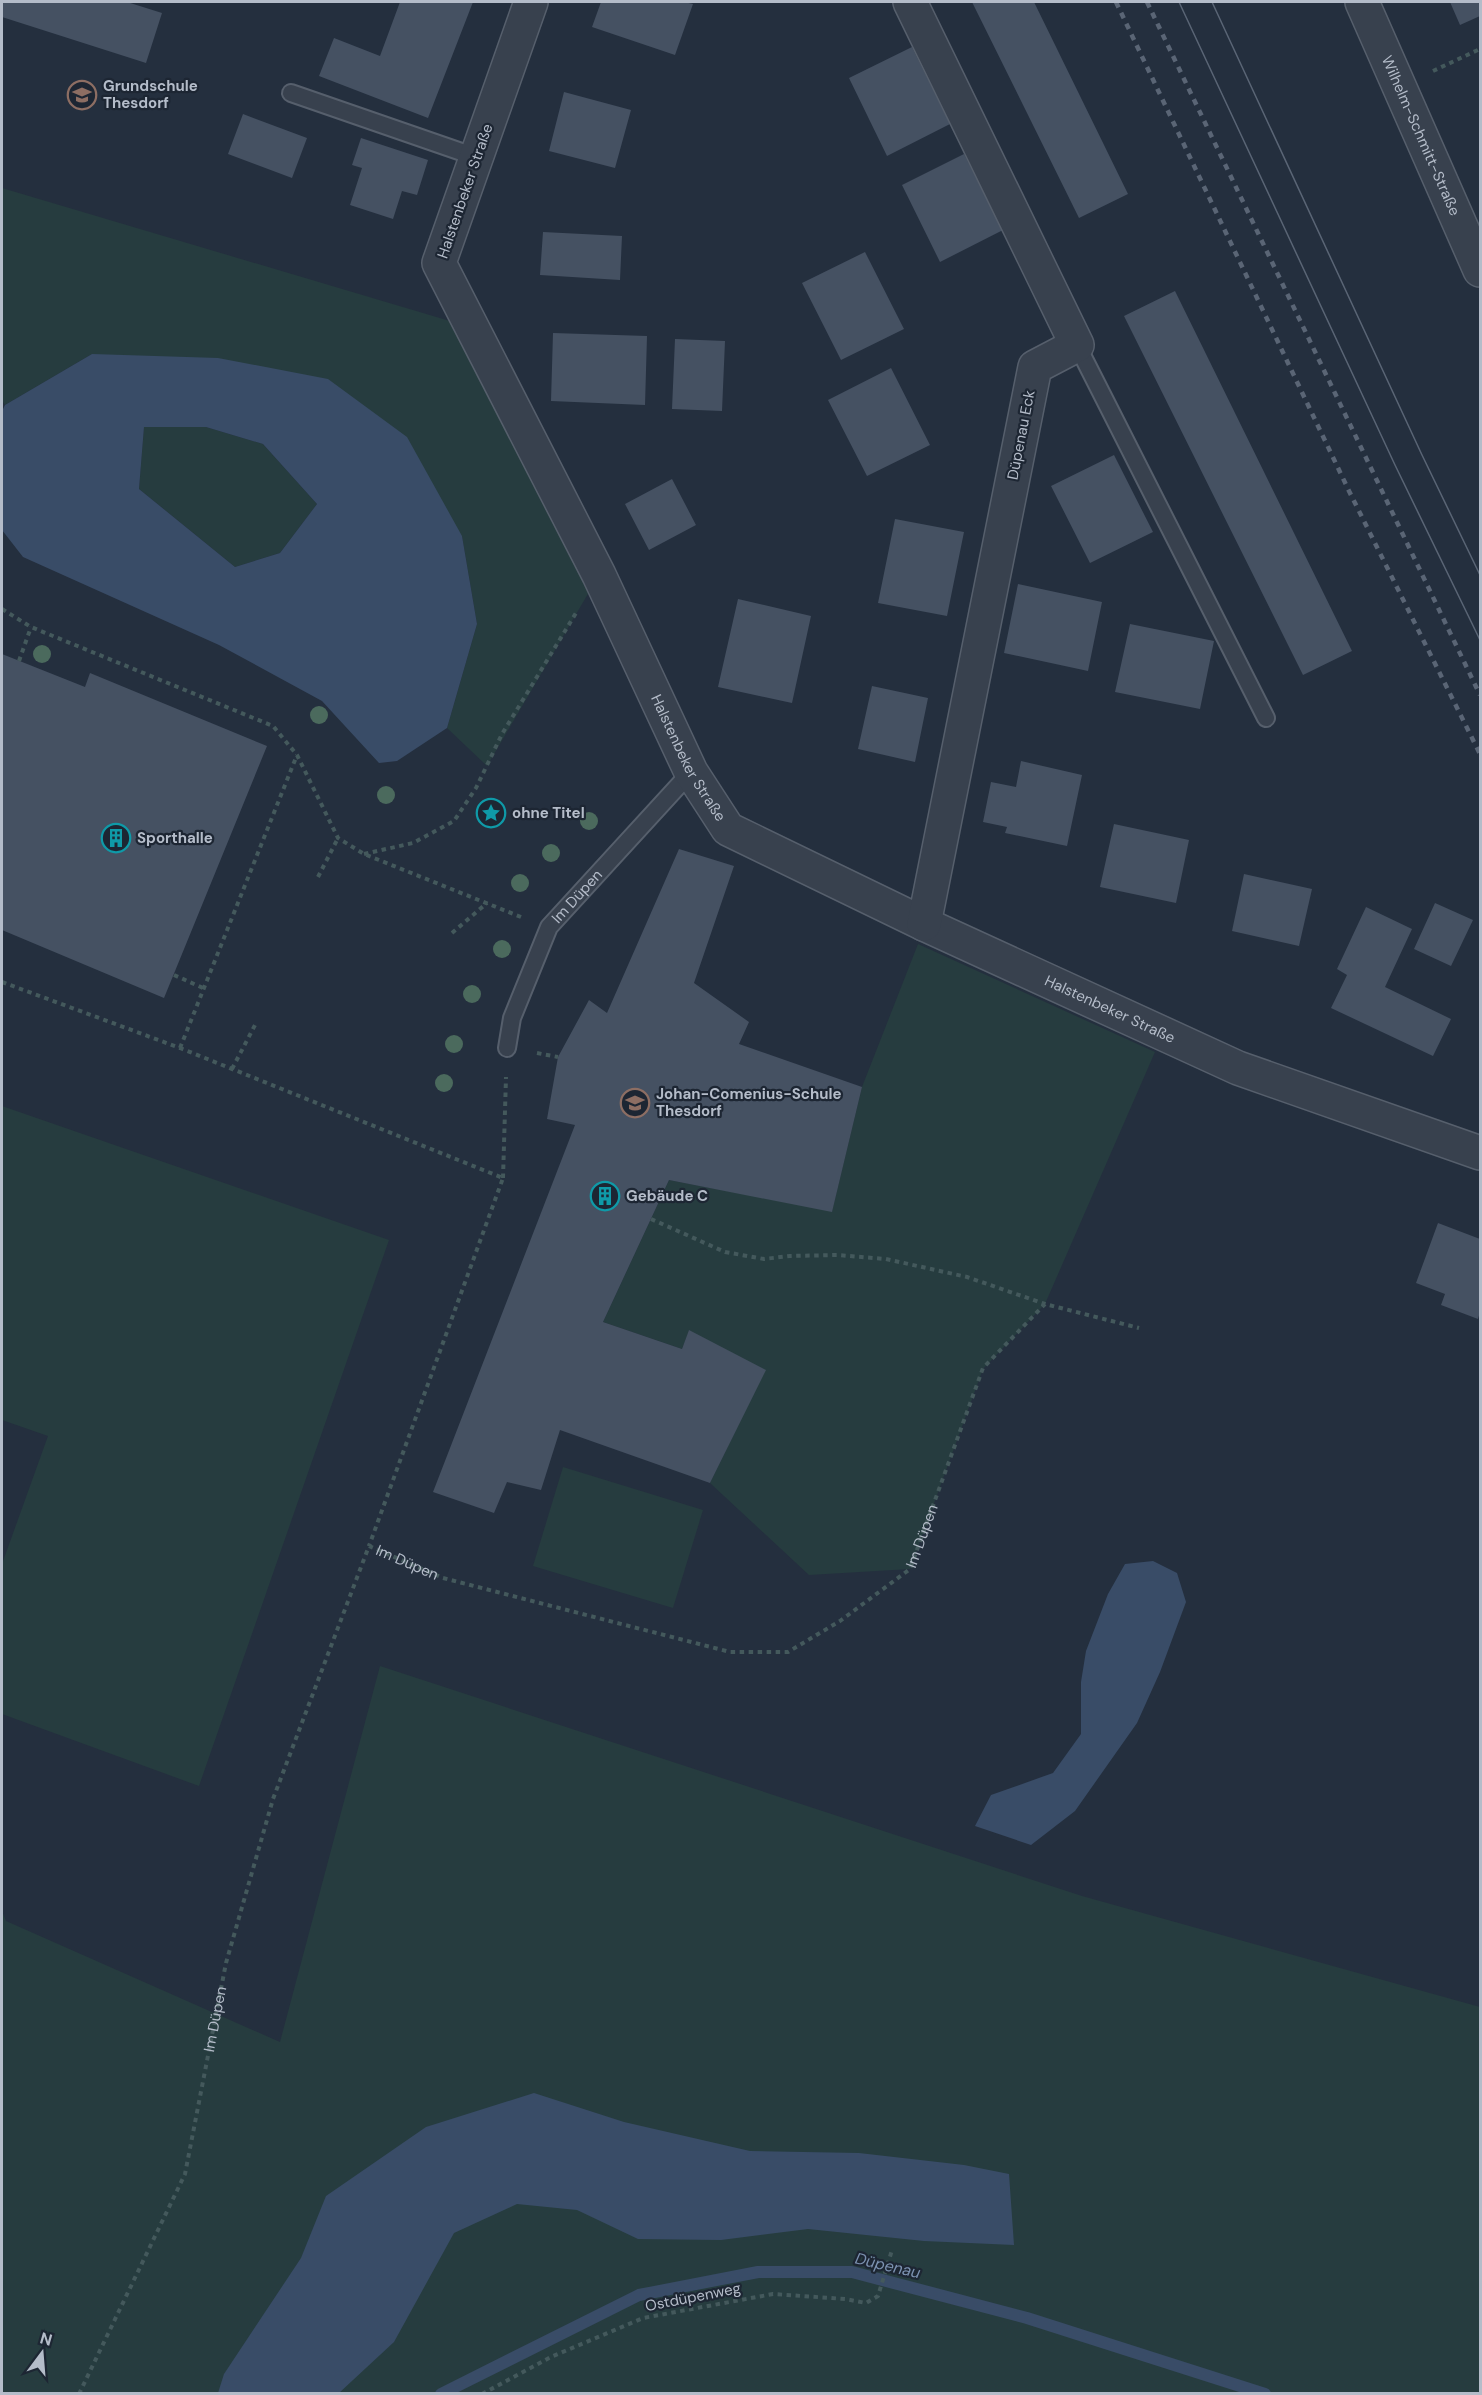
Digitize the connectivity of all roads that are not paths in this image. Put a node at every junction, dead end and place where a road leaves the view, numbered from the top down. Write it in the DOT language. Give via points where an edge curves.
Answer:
graph roads {
  1 [pos="531,2"];
  2 [pos="910,2"];
  3 [pos="1362,2"];
  4 [pos="291,93"];
  5 [pos="476,157"];
  6 [pos="1480,270"];
  7 [pos="1077,345"];
  8 [pos="1266,718"];
  9 [pos="691,772"];
  10 [pos="924,924"];
  11 [pos="507,1048"];
  12 [pos="1480,1154"];
  1 -- 5 [label="street, Halstenbeker Straße"];
  2 -- 7 [label="street"];
  3 -- 6 [label="street, Wilhelm-Schmitt-Straße"];
  4 -- 5 [label="lane"];
  5 -- 9 [label="street, Halstenbeker Straße" via="439,262 599,575"];
  7 -- 8 [label="lane"];
  7 -- 10 [label="street, Düpenau Eck" via="1035,367"];
  9 -- 10 [label="street, Halstenbeker Straße" via="728,829"];
  9 -- 11 [label="lane, Im Düpen" via="549,927 512,1018"];
  10 -- 12 [label="street, Halstenbeker Straße" via="1238,1068"];
}
